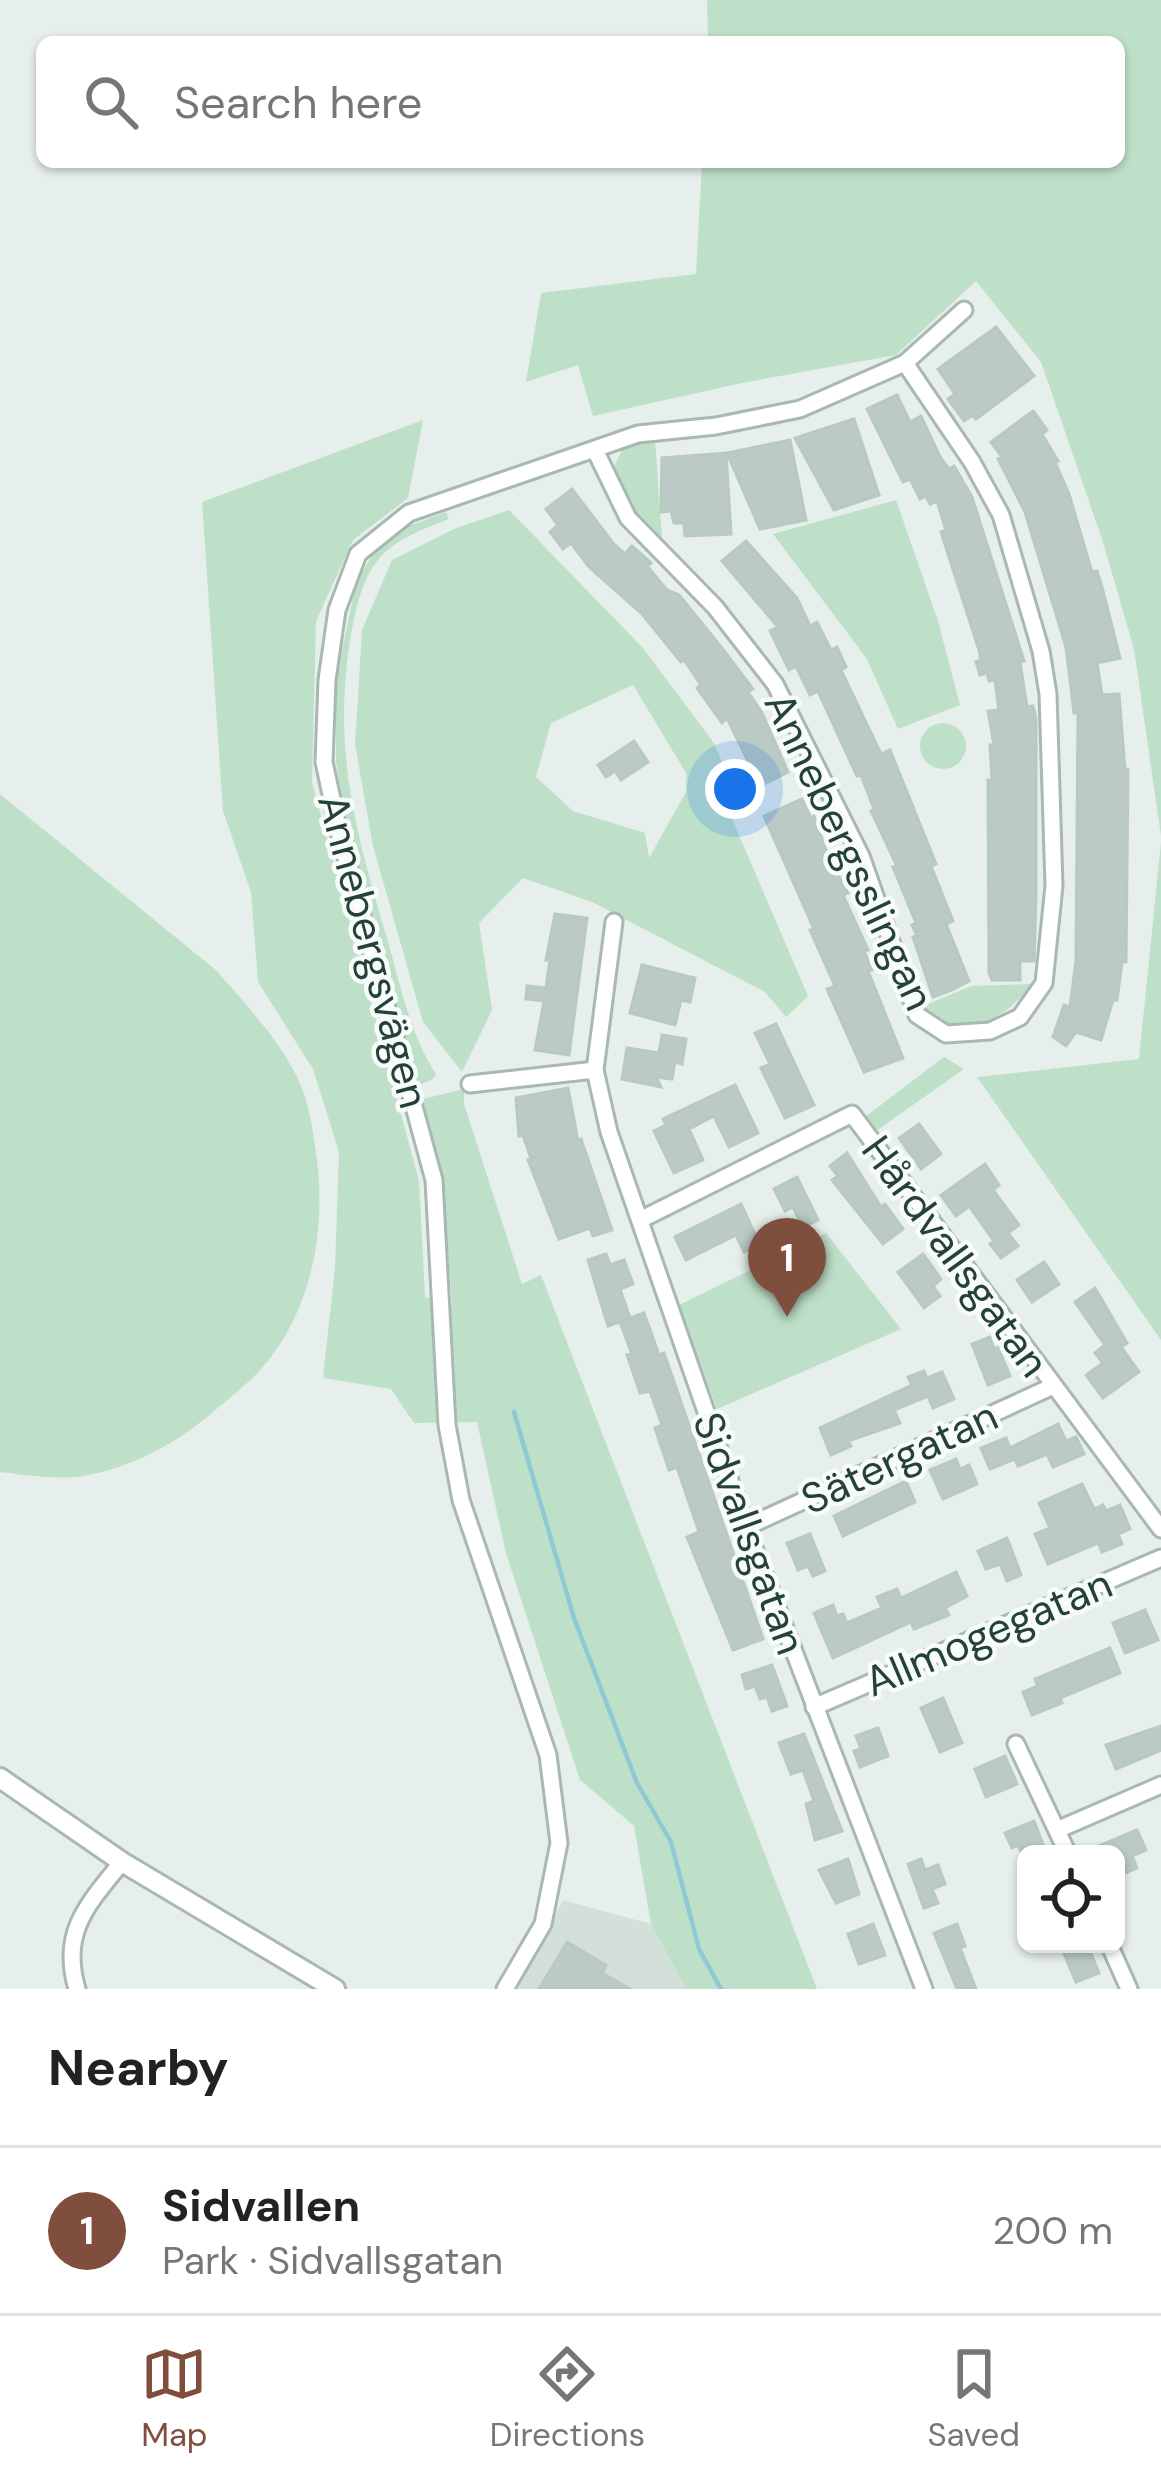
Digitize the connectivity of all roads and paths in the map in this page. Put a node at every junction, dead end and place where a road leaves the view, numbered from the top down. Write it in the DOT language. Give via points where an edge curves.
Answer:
graph roads {
  1 [pos="964,310"];
  2 [pos="905,363"];
  3 [pos="595,450"];
  4 [pos="614,922"];
  5 [pos="595,1070"];
  6 [pos="470,1084"];
  7 [pos="640,1220"];
  8 [pos="1052,1387"];
  9 [pos="746,1527"];
  10 [pos="1161,1529"];
  11 [pos="1161,1558"];
  12 [pos="814,1707"];
  13 [pos="1016,1744"];
  14 [pos="0,1778"];
  15 [pos="1161,1785"];
  16 [pos="1057,1830"];
  17 [pos="1064,1845"];
  18 [pos="122,1862"];
  19 [pos="1113,1953"];
  20 [pos="77,1989"];
  21 [pos="335,1989"];
  22 [pos="505,1989"];
  23 [pos="923,1989"];
  24 [pos="1129,1989"];
  1 -- 2 [label="street, Annebergsvägen"];
  2 -- 3 [label="street, Annebergsvägen" via="800,409 638,434"];
  2 -- 3 [label="street, Annebergsslingan" via="1001,515 1048,694 1054,886 1044,983 1020,1018 990,1031 946,1034 917,1015 861,856 775,684 715,607 628,518"];
  3 -- 22 [label="street, Annebergsvägen" via="409,514 358,554 337,610 327,680 325,761 339,832 434,1180 447,1425 461,1500 548,1756 560,1843 543,1924"];
  4 -- 5 [label="street, Sidvallsgatan"];
  5 -- 6 [label="street"];
  5 -- 7 [label="street, Sidvallsgatan"];
  7 -- 8 [label="street, Hårdvallsgatan" via="852,1114"];
  7 -- 9 [label="street, Sidvallsgatan"];
  8 -- 9 [label="street, Sätergatan"];
  8 -- 10 [label="street, Hårdvallsgatan"];
  9 -- 12 [label="street, Sidvallsgatan"];
  11 -- 12 [label="street, Allmogegatan"];
  12 -- 23 [label="street, Sidvallsgatan"];
  13 -- 16 [label="street"];
  14 -- 18 [label="street"];
  15 -- 16 [label="street"];
  16 -- 17 [label="street"];
  18 -- 20 [label="street" via="72,1939"];
  18 -- 21 [label="street"];
  19 -- 24 [label="street"];
}
